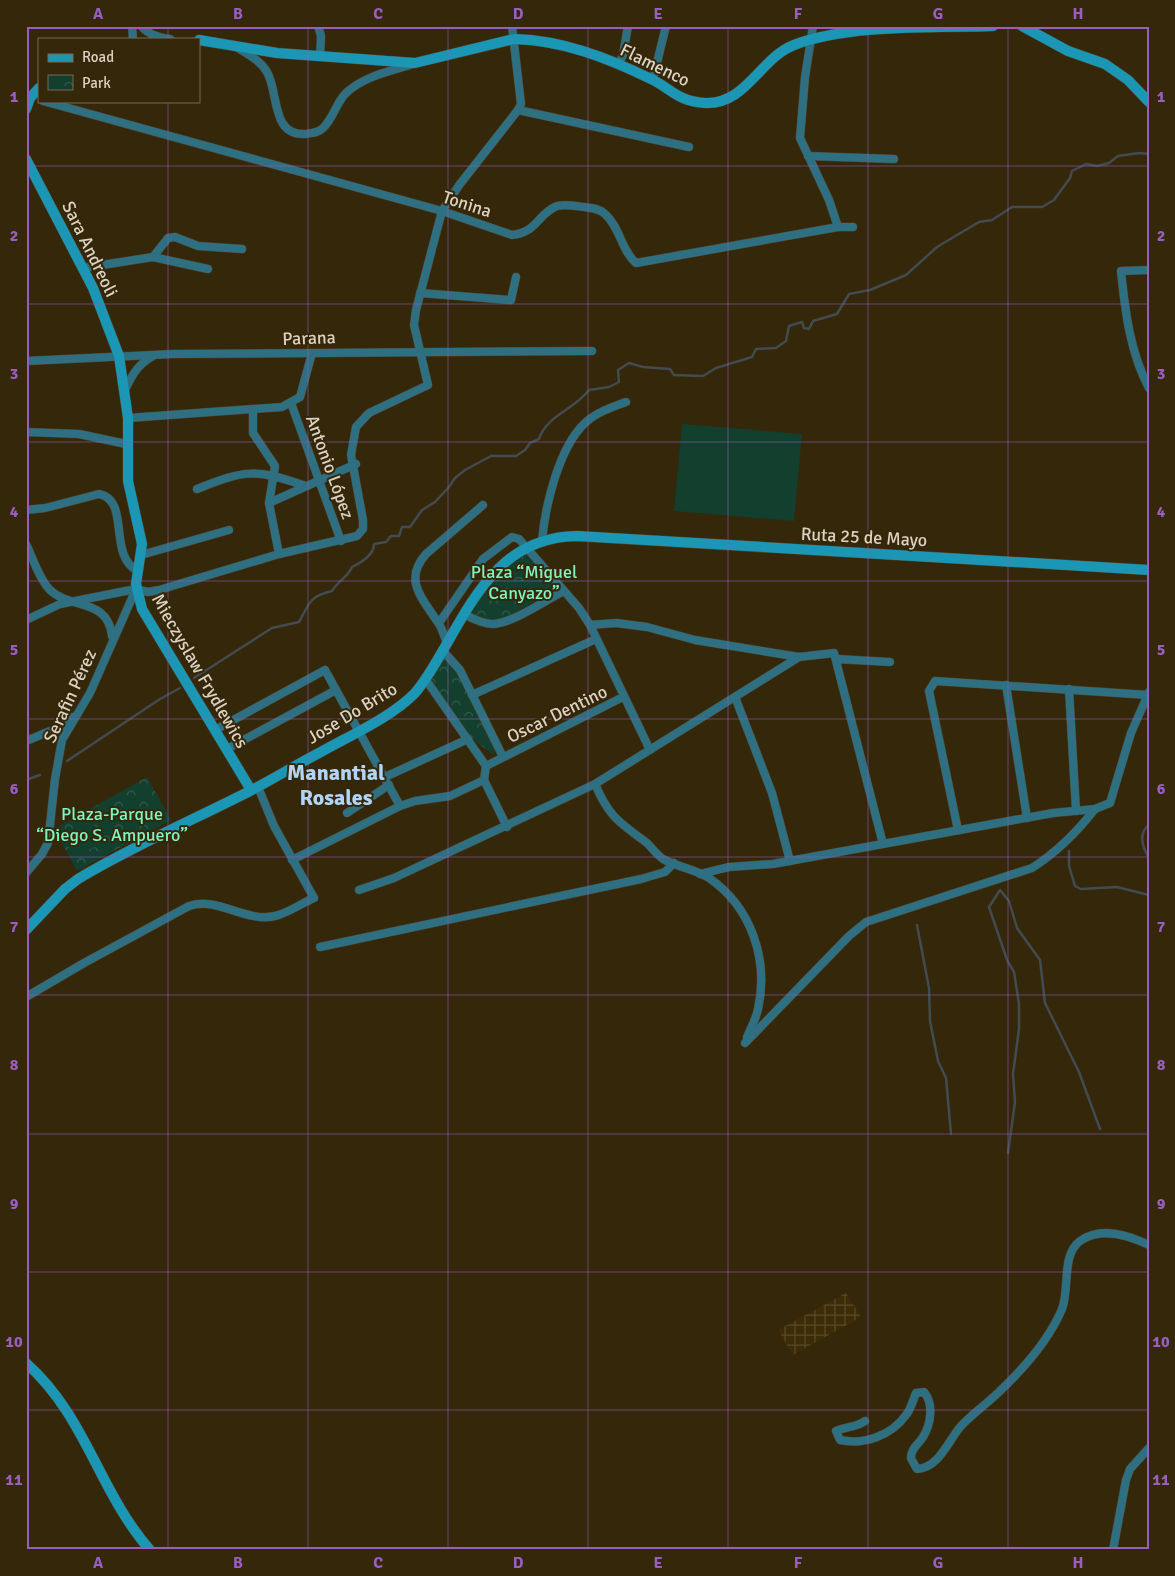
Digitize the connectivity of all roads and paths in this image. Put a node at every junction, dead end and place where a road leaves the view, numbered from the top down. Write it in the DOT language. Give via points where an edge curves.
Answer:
graph roads {
  1 [pos="140,26"];
  2 [pos="318,26"];
  3 [pos="512,26"];
  4 [pos="628,26"];
  5 [pos="666,26"];
  6 [pos="813,26"];
  7 [pos="993,26"];
  8 [pos="1024,27"];
  9 [pos="159,38"];
  10 [pos="514,39"];
  11 [pos="200,40"];
  12 [pos="810,40"];
  13 [pos="234,46"];
  14 [pos="320,57"];
  15 [pos="415,63"];
  16 [pos="618,65"];
  17 [pos="653,79"];
  18 [pos="32,98"];
  19 [pos="47,102"];
  20 [pos="1149,102"];
  21 [pos="26,108"];
  22 [pos="518,110"];
  23 [pos="689,147"];
  24 [pos="808,156"];
  25 [pos="26,159"];
  26 [pos="894,159"];
  27 [pos="442,211"];
  28 [pos="853,226"];
  29 [pos="838,227"];
  30 [pos="242,249"];
  31 [pos="153,257"];
  32 [pos="83,268"];
  33 [pos="208,269"];
  34 [pos="1149,270"];
  35 [pos="516,277"];
  36 [pos="420,293"];
  37 [pos="592,351"];
  38 [pos="312,353"];
  39 [pos="420,353"];
  40 [pos="156,355"];
  41 [pos="119,356"];
  42 [pos="26,361"];
  43 [pos="1149,388"];
  44 [pos="125,390"];
  45 [pos="626,402"];
  46 [pos="291,403"];
  47 [pos="253,410"];
  48 [pos="128,418"];
  49 [pos="26,432"];
  50 [pos="126,444"];
  51 [pos="355,464"];
  52 [pos="274,475"];
  53 [pos="319,481"];
  54 [pos="306,486"];
  55 [pos="197,488"];
  56 [pos="269,503"];
  57 [pos="482,505"];
  58 [pos="26,510"];
  59 [pos="229,530"];
  60 [pos="578,536"];
  61 [pos="341,541"];
  62 [pos="542,541"];
  63 [pos="26,544"];
  64 [pos="527,547"];
  65 [pos="279,554"];
  66 [pos="141,555"];
  67 [pos="1149,570"];
  68 [pos="138,571"];
  69 [pos="136,589"];
  70 [pos="564,591"];
  71 [pos="78,602"];
  72 [pos="464,614"];
  73 [pos="26,620"];
  74 [pos="439,623"];
  75 [pos="590,625"];
  76 [pos="112,638"];
  77 [pos="596,639"];
  78 [pos="445,647"];
  79 [pos="799,657"];
  80 [pos="837,659"];
  81 [pos="890,662"];
  82 [pos="426,680"];
  83 [pos="1006,685"];
  84 [pos="1069,689"];
  85 [pos="336,690"];
  86 [pos="1148,694"];
  87 [pos="472,695"];
  88 [pos="623,697"];
  89 [pos="735,697"];
  90 [pos="77,714"];
  91 [pos="215,730"];
  92 [pos="360,731"];
  93 [pos="468,739"];
  94 [pos="26,741"];
  95 [pos="227,749"];
  96 [pos="650,750"];
  97 [pos="503,757"];
  98 [pos="486,766"];
  99 [pos="385,777"];
  100 [pos="484,780"];
  101 [pos="596,784"];
  102 [pos="389,785"];
  103 [pos="254,788"];
  104 [pos="400,806"];
  105 [pos="1095,809"];
  106 [pos="1076,810"];
  107 [pos="347,813"];
  108 [pos="1027,818"];
  109 [pos="506,827"];
  110 [pos="958,830"];
  111 [pos="884,844"];
  112 [pos="292,860"];
  113 [pos="790,860"];
  114 [pos="674,864"];
  115 [pos="26,873"];
  116 [pos="700,874"];
  117 [pos="359,890"];
  118 [pos="26,930"];
  119 [pos="320,947"];
  120 [pos="26,997"];
  121 [pos="1149,1245"];
  122 [pos="26,1363"];
  123 [pos="865,1421"];
  124 [pos="1149,1448"];
  125 [pos="150,1550"];
  126 [pos="1113,1550"];
  1 -- 9 [label="street"];
  2 -- 14 [label="street"];
  3 -- 10 [label="street"];
  4 -- 16 [label="street"];
  5 -- 17 [label="street"];
  6 -- 12 [label="street"];
  7 -- 12 [label="street, Flamenco" via="905,28"];
  8 -- 20 [label="street" via="1068,51 1105,64 1128,80"];
  10 -- 15 [label="street, Flamenco"];
  10 -- 16 [label="street, Flamenco" via="568,46"];
  10 -- 22 [label="street" via="521,104"];
  11 -- 13 [label="street, Flamenco"];
  12 -- 17 [label="street, Flamenco" via="783,51 734,97 722,102 706,103 674,95"];
  12 -- 24 [label="street" via="800,128 800,138"];
  13 -- 14 [label="street, Flamenco"];
  13 -- 15 [label="street" via="262,64 267,71 277,111 284,126 296,134 321,130 346,93 365,81"];
  14 -- 15 [label="street, Flamenco"];
  16 -- 17 [label="street, Flamenco"];
  18 -- 21 [label="street"];
  19 -- 27 [label="street, Tonina"];
  22 -- 23 [label="street"];
  22 -- 27 [label="street"];
  24 -- 26 [label="street"];
  24 -- 29 [label="street"];
  25 -- 32 [label="street, Sara Andreoli"];
  27 -- 29 [label="street, Tonina" via="512,235 532,229 558,206 595,208 612,223 636,263"];
  27 -- 36 [label="street"];
  28 -- 29 [label="street, Tonina"];
  30 -- 31 [label="street" via="198,246 175,237 168,238"];
  31 -- 32 [label="street"];
  31 -- 33 [label="street"];
  32 -- 41 [label="street, Sara Andreoli"];
  34 -- 43 [label="street" via="1121,271 1134,349"];
  35 -- 36 [label="street" via="511,300"];
  36 -- 39 [label="street" via="414,325"];
  37 -- 39 [label="street, Parana"];
  38 -- 39 [label="street, Parana"];
  38 -- 40 [label="street, Parana"];
  38 -- 46 [label="street" via="303,391"];
  39 -- 51 [label="street" via="428,385 363,418 356,427 351,455"];
  40 -- 41 [label="street, Parana"];
  40 -- 44 [label="street" via="135,370"];
  41 -- 42 [label="street, Parana"];
  41 -- 44 [label="street, Mieczyslaw Frydlewics"];
  44 -- 48 [label="street, Mieczyslaw Frydlewics"];
  45 -- 62 [label="street" via="602,411 572,438 553,483 543,521"];
  46 -- 47 [label="street"];
  46 -- 53 [label="street, Antonio López"];
  47 -- 48 [label="street"];
  47 -- 52 [label="street" via="253,433 275,466"];
  48 -- 50 [label="street, Mieczyslaw Frydlewics"];
  49 -- 50 [label="street" via="79,434"];
  50 -- 66 [label="street, Mieczyslaw Frydlewics" via="128,481 139,522"];
  51 -- 53 [label="street"];
  51 -- 61 [label="street" via="363,529 357,536"];
  52 -- 54 [label="street"];
  52 -- 55 [label="street" via="244,473"];
  52 -- 56 [label="street"];
  53 -- 54 [label="street"];
  53 -- 61 [label="street, Antonio López"];
  54 -- 56 [label="street"];
  56 -- 65 [label="street"];
  57 -- 74 [label="street" via="426,554 415,572 418,591"];
  58 -- 68 [label="street" via="99,494 107,496 114,504 123,555 127,563"];
  59 -- 66 [label="street"];
  60 -- 62 [label="street, Jose Do Brito" via="559,536"];
  60 -- 67 [label="street, Ruta 25 de Mayo"];
  61 -- 65 [label="street"];
  62 -- 64 [label="street, Jose Do Brito"];
  63 -- 71 [label="street" via="49,589"];
  64 -- 70 [label="street"];
  64 -- 72 [label="street, Jose Do Brito" via="491,576"];
  64 -- 74 [label="street" via="512,537 483,560"];
  65 -- 69 [label="street" via="159,590"];
  66 -- 68 [label="street, Mieczyslaw Frydlewics"];
  68 -- 69 [label="street, Mieczyslaw Frydlewics"];
  69 -- 71 [label="street"];
  69 -- 76 [label="street, Serafin Pérez"];
  69 -- 91 [label="street, Mieczyslaw Frydlewics" via="142,609"];
  70 -- 72 [label="street" via="506,621 493,624 482,623"];
  70 -- 75 [label="street"];
  71 -- 73 [label="street" via="60,604"];
  71 -- 76 [label="street" via="98,610 110,625"];
  72 -- 78 [label="street, Jose Do Brito"];
  74 -- 78 [label="street"];
  75 -- 77 [label="street"];
  75 -- 79 [label="street" via="616,623 647,627 695,640"];
  76 -- 90 [label="street, Serafin Pérez" via="90,694"];
  77 -- 87 [label="street"];
  77 -- 88 [label="street"];
  78 -- 82 [label="street, Jose Do Brito"];
  78 -- 87 [label="street"];
  79 -- 80 [label="street" via="834,653"];
  79 -- 89 [label="street"];
  80 -- 81 [label="street"];
  80 -- 111 [label="street"];
  82 -- 92 [label="street, Jose Do Brito" via="400,706"];
  82 -- 93 [label="street"];
  83 -- 84 [label="street"];
  83 -- 108 [label="street"];
  83 -- 110 [label="street" via="935,681 929,691"];
  84 -- 86 [label="street"];
  84 -- 106 [label="street"];
  85 -- 91 [label="street" via="325,670"];
  85 -- 92 [label="street"];
  85 -- 95 [label="street"];
  86 -- 105 [label="street" via="1131,733 1110,803"];
  87 -- 97 [label="street"];
  88 -- 96 [label="street"];
  88 -- 97 [label="street, Oscar Dentino"];
  89 -- 96 [label="street"];
  89 -- 113 [label="street" via="772,793"];
  90 -- 94 [label="street" via="60,727"];
  90 -- 115 [label="street, Serafin Pérez" via="60,748 48,843"];
  91 -- 95 [label="street, Mieczyslaw Frydlewics"];
  92 -- 99 [label="street"];
  92 -- 103 [label="street, Jose Do Brito"];
  93 -- 98 [label="street"];
  93 -- 99 [label="street"];
  95 -- 103 [label="street, Mieczyslaw Frydlewics"];
  96 -- 101 [label="street"];
  97 -- 98 [label="street, Oscar Dentino"];
  98 -- 100 [label="street"];
  99 -- 102 [label="street"];
  100 -- 104 [label="street" via="450,796"];
  100 -- 109 [label="street"];
  101 -- 109 [label="street"];
  101 -- 114 [label="street" via="605,806 614,817 662,858"];
  102 -- 104 [label="street"];
  102 -- 107 [label="street"];
  103 -- 112 [label="street"];
  103 -- 118 [label="street, Jose Do Brito" via="78,879"];
  104 -- 112 [label="street"];
  105 -- 106 [label="street"];
  105 -- 116 [label="street" via="1052,855 1032,868 866,922 745,1042 758,1011 761,992 757,944 749,923 728,892"];
  106 -- 108 [label="street"];
  108 -- 110 [label="street"];
  109 -- 117 [label="street" via="394,878"];
  110 -- 111 [label="street"];
  111 -- 113 [label="street"];
  112 -- 120 [label="street" via="314,898 276,916 234,911 210,902 189,906"];
  113 -- 116 [label="street"];
  114 -- 116 [label="street"];
  114 -- 119 [label="street" via="665,872 641,879"];
  121 -- 123 [label="street" via="1120,1234 1096,1233 1079,1241 1072,1251 1065,1300 1051,1331 1023,1368 960,1427 936,1460 925,1468 916,1468 911,1459 913,1448 923,1438 928,1424 931,1408 924,1392 916,1393 907,1414 886,1433 852,1442 840,1440 836,1431 845,1427 855,1428"];
  122 -- 125 [label="street" via="57,1394 71,1414 125,1519"];
  124 -- 126 [label="street" via="1130,1469 1126,1480"];
}
